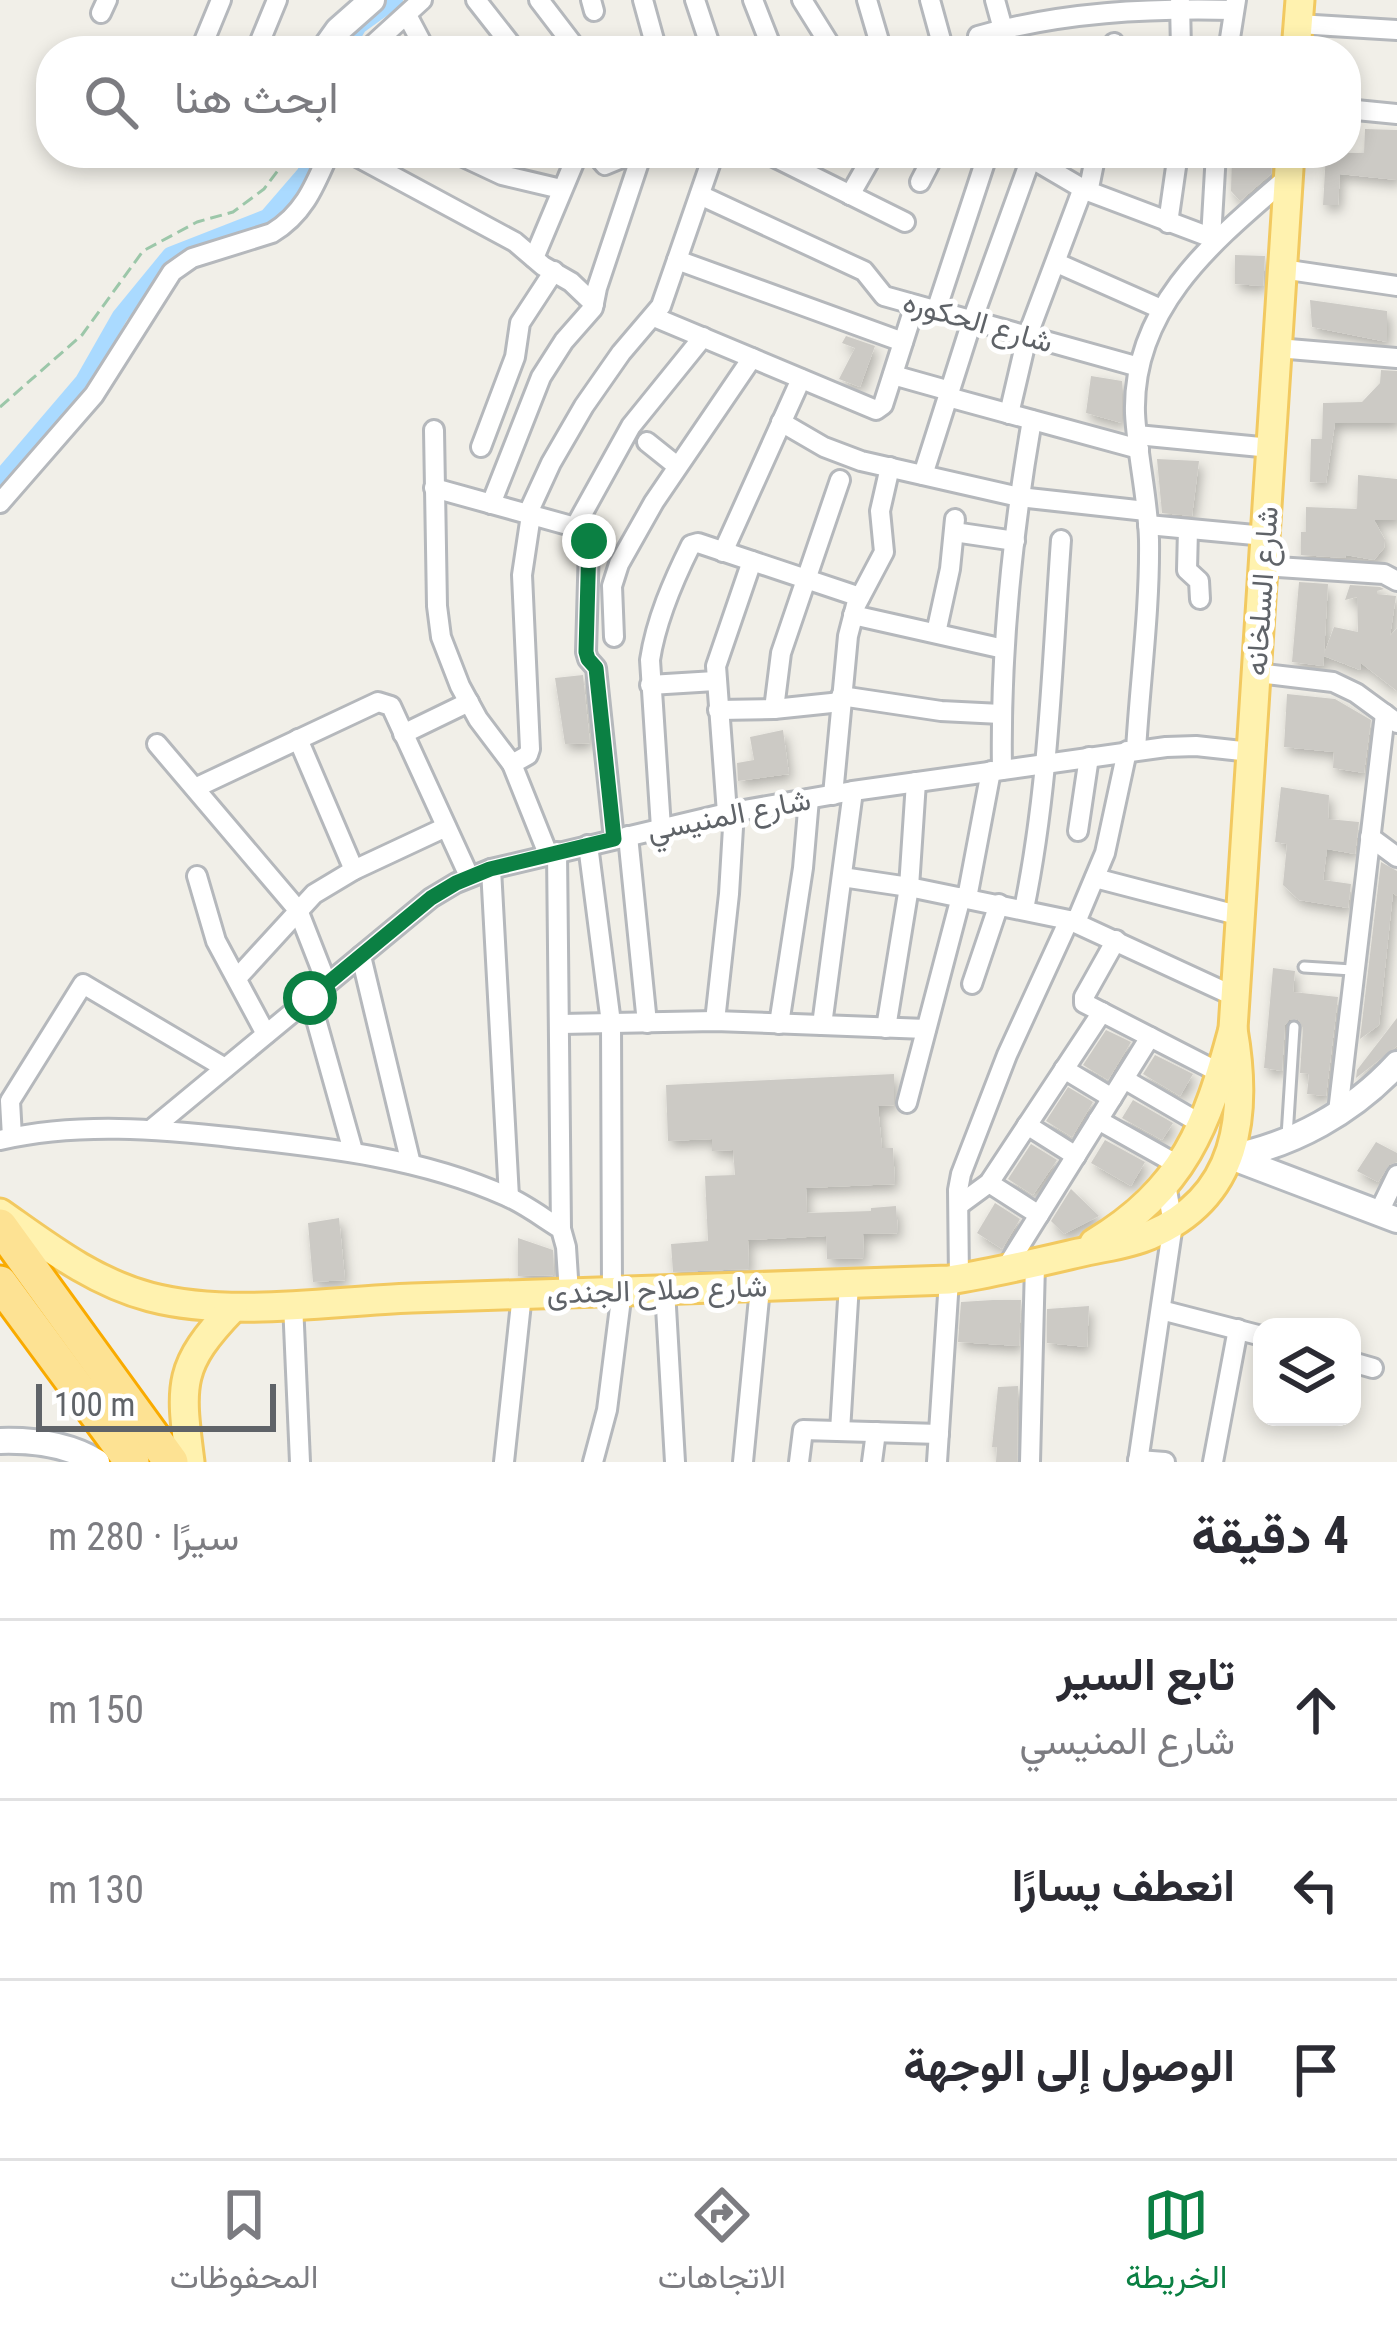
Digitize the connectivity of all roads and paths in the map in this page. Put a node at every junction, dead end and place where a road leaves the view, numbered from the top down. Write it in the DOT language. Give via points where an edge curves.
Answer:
graph roads {
  1 [pos="221,0"];
  2 [pos="277,0"];
  3 [pos="372,0"];
  4 [pos="422,0"];
  5 [pos="476,0"];
  6 [pos="539,0"];
  7 [pos="694,0"];
  8 [pos="753,0"];
  9 [pos="802,0"];
  10 [pos="867,0"];
  11 [pos="930,0"];
  12 [pos="994,0"];
  13 [pos="648,1"];
  14 [pos="1180,4"];
  15 [pos="1235,5"];
  16 [pos="1069,8"];
  17 [pos="407,15"];
  18 [pos="1298,25"];
  19 [pos="1003,29"];
  20 [pos="1397,30"];
  21 [pos="206,36"];
  22 [pos="262,36"];
  23 [pos="334,36"];
  24 [pos="383,36"];
  25 [pos="418,36"];
  26 [pos="504,36"];
  27 [pos="567,36"];
  28 [pos="654,36"];
  29 [pos="707,36"];
  30 [pos="766,36"];
  31 [pos="824,36"];
  32 [pos="878,36"];
  33 [pos="940,36"];
  34 [pos="978,36"];
  35 [pos="1181,36"];
  36 [pos="1230,36"];
  37 [pos="1361,111"];
  38 [pos="1397,115"];
  39 [pos="280,168"];
  40 [pos="322,168"];
  41 [pos="378,168"];
  42 [pos="487,168"];
  43 [pos="571,168"];
  44 [pos="634,168"];
  45 [pos="710,168"];
  46 [pos="796,168"];
  47 [pos="865,168"];
  48 [pos="927,168"];
  49 [pos="983,168"];
  50 [pos="1027,168"];
  51 [pos="1050,168"];
  52 [pos="1093,168"];
  53 [pos="1176,168"];
  54 [pos="1215,168"];
  55 [pos="1286,168"];
  56 [pos="1289,168"];
  57 [pos="920,182"];
  58 [pos="561,189"];
  59 [pos="1085,190"];
  60 [pos="700,195"];
  61 [pos="850,195"];
  62 [pos="905,222"];
  63 [pos="1168,223"];
  64 [pos="1213,239"];
  65 [pos="534,258"];
  66 [pos="677,260"];
  67 [pos="1057,263"];
  68 [pos="1282,268"];
  69 [pos="554,272"];
  70 [pos="1397,286"];
  71 [pos="594,304"];
  72 [pos="915,304"];
  73 [pos="1161,309"];
  74 [pos="937,311"];
  75 [pos="655,317"];
  76 [pos="972,320"];
  77 [pos="703,337"];
  78 [pos="1028,337"];
  79 [pos="904,342"];
  80 [pos="1277,348"];
  81 [pos="752,358"];
  82 [pos="1397,358"];
  83 [pos="1139,367"];
  84 [pos="893,375"];
  85 [pos="801,379"];
  86 [pos="949,394"];
  87 [pos="0,407"];
  88 [pos="1009,414"];
  89 [pos="1033,420"];
  90 [pos="782,422"];
  91 [pos="434,430"];
  92 [pos="647,442"];
  93 [pos="1138,442"];
  94 [pos="481,446"];
  95 [pos="1271,448"];
  96 [pos="677,466"];
  97 [pos="890,467"];
  98 [pos="923,475"];
  99 [pos="840,480"];
  100 [pos="434,488"];
  101 [pos="1019,496"];
  102 [pos="0,503"];
  103 [pos="491,503"];
  104 [pos="529,514"];
  105 [pos="1147,518"];
  106 [pos="575,527"];
  107 [pos="1188,529"];
  108 [pos="1265,536"];
  109 [pos="1060,540"];
  110 [pos="1015,541"];
  111 [pos="723,551"];
  112 [pos="752,561"];
  113 [pos="1263,566"];
  114 [pos="806,579"];
  115 [pos="1397,581"];
  116 [pos="1200,599"];
  117 [pos="856,606"];
  118 [pos="935,634"];
  119 [pos="614,637"];
  120 [pos="1004,649"];
  121 [pos="1257,673"];
  122 [pos="716,681"];
  123 [pos="650,685"];
  124 [pos="841,699"];
  125 [pos="470,702"];
  126 [pos="773,709"];
  127 [pos="718,710"];
  128 [pos="1000,714"];
  129 [pos="1391,718"];
  130 [pos="403,734"];
  131 [pos="298,739"];
  132 [pos="157,744"];
  133 [pos="1132,751"];
  134 [pos="1252,752"];
  135 [pos="1089,757"];
  136 [pos="1046,763"];
  137 [pos="512,764"];
  138 [pos="996,770"];
  139 [pos="916,782"];
  140 [pos="195,788"];
  141 [pos="843,793"];
  142 [pos="808,799"];
  143 [pos="730,812"];
  144 [pos="446,827"];
  145 [pos="661,828"];
  146 [pos="1078,831"];
  147 [pos="621,837"];
  148 [pos="1370,837"];
  149 [pos="587,845"];
  150 [pos="553,853"];
  151 [pos="1397,857"];
  152 [pos="490,869"];
  153 [pos="354,870"];
  154 [pos="197,876"];
  155 [pos="469,876"];
  156 [pos="842,877"];
  157 [pos="1096,878"];
  158 [pos="909,886"];
  159 [pos="964,897"];
  160 [pos="999,904"];
  161 [pos="1024,909"];
  162 [pos="298,910"];
  163 [pos="1241,916"];
  164 [pos="1073,921"];
  165 [pos="1116,940"];
  166 [pos="361,956"];
  167 [pos="1304,967"];
  168 [pos="1355,970"];
  169 [pos="238,977"];
  170 [pos="327,984"];
  171 [pos="972,984"];
  172 [pos="1236,997"];
  173 [pos="310,998"];
  174 [pos="1102,1012"];
  175 [pos="715,1021"];
  176 [pos="611,1023"];
  177 [pos="646,1023"];
  178 [pos="561,1024"];
  179 [pos="778,1024"];
  180 [pos="822,1025"];
  181 [pos="1294,1027"];
  182 [pos="886,1028"];
  183 [pos="1233,1029"];
  184 [pos="926,1030"];
  185 [pos="266,1034"];
  186 [pos="1150,1037"];
  187 [pos="225,1068"];
  188 [pos="1064,1069"];
  189 [pos="1395,1069"];
  190 [pos="1231,1078"];
  191 [pos="1124,1079"];
  192 [pos="1112,1098"];
  193 [pos="907,1103"];
  194 [pos="1338,1112"];
  195 [pos="1098,1120"];
  196 [pos="1203,1125"];
  197 [pos="1027,1126"];
  198 [pos="153,1128"];
  199 [pos="6,1138"];
  200 [pos="1287,1141"];
  201 [pos="353,1151"];
  202 [pos="1076,1156"];
  203 [pos="1230,1157"];
  204 [pos="411,1164"];
  205 [pos="1173,1175"];
  206 [pos="1397,1175"];
  207 [pos="988,1183"];
  208 [pos="509,1197"];
  209 [pos="958,1205"];
  210 [pos="0,1213"];
  211 [pos="1039,1215"];
  212 [pos="1388,1217"];
  213 [pos="1173,1224"];
  214 [pos="0,1226"];
  215 [pos="561,1228"];
  216 [pos="1079,1252"];
  217 [pos="1035,1264"];
  218 [pos="1004,1271"];
  219 [pos="954,1279"];
  220 [pos="0,1283"];
  221 [pos="849,1284"];
  222 [pos="760,1288"];
  223 [pos="665,1290"];
  224 [pos="617,1292"];
  225 [pos="569,1293"];
  226 [pos="521,1294"];
  227 [pos="293,1304"];
  228 [pos="233,1308"];
  229 [pos="1161,1310"];
  230 [pos="1238,1329"];
  231 [pos="1253,1333"];
  232 [pos="1361,1365"];
  233 [pos="1372,1368"];
  234 [pos="839,1431"];
  235 [pos="876,1432"];
  236 [pos="939,1434"];
  237 [pos="0,1441"];
  238 [pos="1138,1461"];
  239 [pos="98,1462"];
  240 [pos="132,1462"];
  241 [pos="171,1462"];
  242 [pos="190,1462"];
  243 [pos="300,1462"];
  244 [pos="504,1462"];
  245 [pos="593,1462"];
  246 [pos="674,1462"];
  247 [pos="743,1462"];
  248 [pos="800,1462"];
  249 [pos="872,1462"];
  250 [pos="937,1462"];
  251 [pos="1030,1462"];
  252 [pos="1165,1462"];
  253 [pos="1213,1462"];
  1 -- 21 [label="street"];
  2 -- 22 [label="street"];
  3 -- 23 [label="street"];
  4 -- 17 [label="street"];
  5 -- 26 [label="street"];
  6 -- 27 [label="street"];
  7 -- 29 [label="street"];
  8 -- 30 [label="street"];
  9 -- 31 [label="street"];
  10 -- 32 [label="street"];
  11 -- 33 [label="street"];
  12 -- 19 [label="street"];
  13 -- 28 [label="street"];
  14 -- 15 [label="street"];
  14 -- 16 [label="street"];
  14 -- 35 [label="street"];
  15 -- 36 [label="street"];
  16 -- 19 [label="street"];
  17 -- 24 [label="street"];
  17 -- 25 [label="street"];
  18 -- 20 [label="street"];
  19 -- 34 [label="street"];
  37 -- 38 [label="street"];
  39 -- 87 [label="path" via="233,212 143,251 82,335"];
  40 -- 102 [label="street" via="282,227 172,272 94,395"];
  41 -- 65 [label="street"];
  42 -- 58 [label="street"];
  43 -- 58 [label="street"];
  44 -- 71 [label="street"];
  45 -- 60 [label="street"];
  46 -- 61 [label="street"];
  47 -- 61 [label="street"];
  48 -- 57 [label="street"];
  49 -- 74 [label="street"];
  50 -- 76 [label="street"];
  51 -- 59 [label="street"];
  52 -- 59 [label="street"];
  53 -- 63 [label="street"];
  54 -- 64 [label="street"];
  55 -- 64 [label="street"];
  56 -- 68 [label="main road, شارع السلخانه"];
  58 -- 65 [label="street"];
  59 -- 63 [label="street"];
  59 -- 67 [label="street"];
  60 -- 66 [label="street"];
  60 -- 72 [label="street, شارع الحكوره" via="864,272 882,295"];
  61 -- 62 [label="street"];
  63 -- 64 [label="street"];
  64 -- 73 [label="street"];
  65 -- 69 [label="street"];
  66 -- 75 [label="street"];
  66 -- 79 [label="street"];
  67 -- 73 [label="street"];
  67 -- 78 [label="street"];
  68 -- 70 [label="street"];
  68 -- 80 [label="main road, شارع السلخانه"];
  69 -- 71 [label="street"];
  69 -- 94 [label="street" via="523,317"];
  71 -- 103 [label="street" via="550,359"];
  72 -- 74 [label="street, شارع الحكوره"];
  72 -- 79 [label="street"];
  73 -- 83 [label="street"];
  74 -- 76 [label="street, شارع الحكوره"];
  75 -- 77 [label="street"];
  75 -- 104 [label="street" via="584,406"];
  76 -- 78 [label="street, شارع الحكوره"];
  76 -- 86 [label="street"];
  77 -- 81 [label="street"];
  77 -- 106 [label="street" via="631,426"];
  78 -- 83 [label="street, شارع الحكوره"];
  78 -- 88 [label="street"];
  79 -- 84 [label="street"];
  80 -- 82 [label="street"];
  80 -- 95 [label="main road, شارع السلخانه"];
  81 -- 85 [label="street"];
  81 -- 96 [label="street"];
  83 -- 93 [label="street"];
  84 -- 85 [label="street" via="879,410"];
  84 -- 86 [label="street"];
  85 -- 90 [label="street"];
  86 -- 88 [label="street"];
  86 -- 98 [label="street"];
  88 -- 89 [label="street"];
  89 -- 93 [label="street"];
  89 -- 101 [label="street"];
  90 -- 97 [label="street" via="839,454"];
  90 -- 111 [label="street"];
  91 -- 100 [label="street"];
  92 -- 96 [label="street"];
  93 -- 95 [label="street"];
  93 -- 105 [label="street"];
  95 -- 108 [label="main road, شارع السلخانه"];
  96 -- 119 [label="street" via="614,575"];
  97 -- 98 [label="street"];
  97 -- 117 [label="street" via="880,512 884,552"];
  98 -- 101 [label="street"];
  99 -- 114 [label="street"];
  100 -- 103 [label="street"];
  100 -- 125 [label="street" via="441,637"];
  101 -- 105 [label="street"];
  101 -- 110 [label="street"];
  103 -- 104 [label="street"];
  104 -- 106 [label="street"];
  104 -- 137 [label="street" via="522,575 530,749"];
  105 -- 107 [label="street"];
  105 -- 133 [label="street"];
  106 -- 147 [label="street" via="589,544 586,652 596,668"];
  107 -- 108 [label="street"];
  107 -- 116 [label="street" via="1186,570 1199,581"];
  108 -- 113 [label="main road, شارع السلخانه"];
  109 -- 136 [label="street"];
  110 -- 118 [label="street" via="954,525"];
  110 -- 120 [label="street"];
  111 -- 112 [label="street"];
  111 -- 123 [label="street" via="689,548 654,635"];
  112 -- 114 [label="street"];
  112 -- 122 [label="street"];
  113 -- 115 [label="street"];
  113 -- 121 [label="main road, شارع السلخانه"];
  114 -- 117 [label="street"];
  114 -- 126 [label="street" via="781,653"];
  117 -- 118 [label="street"];
  117 -- 124 [label="street"];
  118 -- 120 [label="street"];
  120 -- 128 [label="street"];
  121 -- 129 [label="street" via="1333,682"];
  121 -- 134 [label="main road, شارع السلخانه"];
  122 -- 123 [label="street"];
  122 -- 127 [label="street"];
  123 -- 145 [label="street"];
  124 -- 126 [label="street"];
  124 -- 128 [label="street"];
  124 -- 141 [label="street"];
  125 -- 130 [label="street"];
  125 -- 137 [label="street"];
  126 -- 127 [label="street"];
  127 -- 143 [label="street"];
  128 -- 138 [label="street"];
  129 -- 148 [label="street"];
  130 -- 131 [label="street" via="391,706 378,702"];
  130 -- 144 [label="street"];
  131 -- 140 [label="street"];
  131 -- 153 [label="street"];
  132 -- 140 [label="street"];
  133 -- 134 [label="street, شارع المنيسي"];
  133 -- 135 [label="street, شارع المنيسي"];
  133 -- 157 [label="street"];
  134 -- 163 [label="main road, شارع السلخانه"];
  135 -- 136 [label="street, شارع المنيسي"];
  135 -- 146 [label="street"];
  136 -- 138 [label="street, شارع المنيسي"];
  136 -- 161 [label="street"];
  137 -- 150 [label="street"];
  138 -- 139 [label="street, شارع المنيسي"];
  138 -- 159 [label="street"];
  139 -- 141 [label="street, شارع المنيسي"];
  139 -- 158 [label="street"];
  140 -- 162 [label="street"];
  141 -- 142 [label="street, شارع المنيسي"];
  141 -- 156 [label="street"];
  142 -- 143 [label="street, شارع المنيسي"];
  142 -- 179 [label="street"];
  143 -- 145 [label="street, شارع المنيسي"];
  143 -- 175 [label="street"];
  144 -- 153 [label="street"];
  144 -- 155 [label="street"];
  145 -- 147 [label="street, شارع المنيسي"];
  147 -- 149 [label="street, شارع المنيسي"];
  147 -- 177 [label="street"];
  148 -- 151 [label="street"];
  148 -- 168 [label="street"];
  149 -- 150 [label="street, شارع المنيسي"];
  149 -- 176 [label="street"];
  150 -- 152 [label="street, شارع المنيسي"];
  150 -- 178 [label="street"];
  152 -- 155 [label="street, شارع المنيسي"];
  152 -- 208 [label="street"];
  153 -- 162 [label="street"];
  154 -- 169 [label="street" via="216,941"];
  155 -- 166 [label="street, شارع المنيسي"];
  156 -- 158 [label="street"];
  156 -- 180 [label="street"];
  157 -- 163 [label="street"];
  157 -- 164 [label="street"];
  158 -- 159 [label="street"];
  158 -- 182 [label="street"];
  159 -- 160 [label="street"];
  159 -- 184 [label="street"];
  160 -- 161 [label="street"];
  160 -- 171 [label="street"];
  161 -- 164 [label="street"];
  162 -- 169 [label="street"];
  162 -- 170 [label="street"];
  163 -- 172 [label="main road, شارع السلخانه"];
  164 -- 165 [label="street"];
  164 -- 209 [label="street" via="999,1075 961,1174"];
  165 -- 172 [label="street"];
  165 -- 174 [label="street" via="1083,999"];
  166 -- 170 [label="street, شارع المنيسي"];
  166 -- 204 [label="street"];
  167 -- 168 [label="lane"];
  168 -- 194 [label="street"];
  169 -- 185 [label="street"];
  170 -- 173 [label="street, شارع المنيسي"];
  172 -- 183 [label="main road, شارع السلخانه"];
  173 -- 185 [label="street, شارع المنيسي"];
  173 -- 201 [label="street"];
  174 -- 186 [label="street"];
  174 -- 188 [label="street"];
  175 -- 177 [label="street"];
  175 -- 179 [label="street"];
  176 -- 177 [label="street"];
  176 -- 178 [label="street"];
  176 -- 224 [label="street"];
  178 -- 215 [label="street"];
  179 -- 180 [label="street"];
  180 -- 182 [label="street"];
  181 -- 200 [label="lane"];
  182 -- 184 [label="street"];
  183 -- 190 [label="main road, شارع صلاح الجندى"];
  184 -- 193 [label="street"];
  185 -- 187 [label="street, شارع المنيسي"];
  186 -- 190 [label="street"];
  186 -- 191 [label="street"];
  187 -- 198 [label="street, شارع المنيسي"];
  187 -- 199 [label="street" via="83,984 10,1101"];
  188 -- 192 [label="street"];
  188 -- 197 [label="street"];
  189 -- 194 [label="street"];
  190 -- 196 [label="main road, شارع صلاح الجندى"];
  190 -- 203 [label="main road, شارع صلاح الجندى" via="1238,1120"];
  191 -- 192 [label="street"];
  191 -- 196 [label="street"];
  192 -- 195 [label="street"];
  194 -- 200 [label="street"];
  195 -- 202 [label="street"];
  195 -- 205 [label="street"];
  196 -- 205 [label="main road, شارع صلاح الجندى"];
  197 -- 202 [label="street"];
  197 -- 207 [label="street"];
  198 -- 199 [label="street"];
  198 -- 201 [label="street"];
  200 -- 203 [label="street"];
  201 -- 204 [label="street"];
  202 -- 211 [label="street"];
  203 -- 212 [label="street"];
  203 -- 213 [label="main road, شارع صلاح الجندى" via="1211,1190"];
  204 -- 208 [label="street"];
  205 -- 213 [label="street"];
  205 -- 216 [label="main road, شارع صلاح الجندى" via="1129,1219"];
  206 -- 212 [label="street"];
  207 -- 209 [label="street"];
  207 -- 211 [label="street"];
  208 -- 215 [label="street"];
  209 -- 219 [label="street"];
  210 -- 228 [label="main road, شارع صلاح الجندى" via="111,1283"];
  211 -- 218 [label="street"];
  213 -- 216 [label="main road, شارع صلاح الجندى"];
  213 -- 229 [label="street"];
  214 -- 241 [label="highway"];
  215 -- 225 [label="street"];
  216 -- 217 [label="main road, شارع صلاح الجندى"];
  217 -- 218 [label="main road, شارع صلاح الجندى"];
  217 -- 251 [label="street"];
  218 -- 219 [label="main road, شارع صلاح الجندى"];
  219 -- 221 [label="main road, شارع صلاح الجندى"];
  219 -- 236 [label="street"];
  220 -- 240 [label="highway"];
  221 -- 222 [label="main road, شارع صلاح الجندى"];
  221 -- 234 [label="street"];
  222 -- 223 [label="main road, شارع صلاح الجندى"];
  222 -- 247 [label="street"];
  223 -- 224 [label="main road, شارع صلاح الجندى"];
  223 -- 246 [label="street"];
  224 -- 225 [label="main road, شارع صلاح الجندى"];
  224 -- 245 [label="street" via="607,1409"];
  225 -- 226 [label="main road, شارع صلاح الجندى"];
  226 -- 227 [label="main road, شارع صلاح الجندى"];
  226 -- 244 [label="street"];
  227 -- 228 [label="main road, شارع صلاح الجندى"];
  227 -- 243 [label="street"];
  228 -- 242 [label="main road" via="195,1351 188,1372"];
  229 -- 230 [label="street"];
  229 -- 238 [label="street"];
  230 -- 231 [label="street"];
  230 -- 253 [label="street"];
  232 -- 233 [label="street"];
  234 -- 235 [label="street"];
  234 -- 248 [label="street" via="803,1430"];
  235 -- 236 [label="street"];
  235 -- 249 [label="street"];
  236 -- 250 [label="street"];
  237 -- 239 [label="street" via="53,1444"];
  238 -- 252 [label="street"];
}
